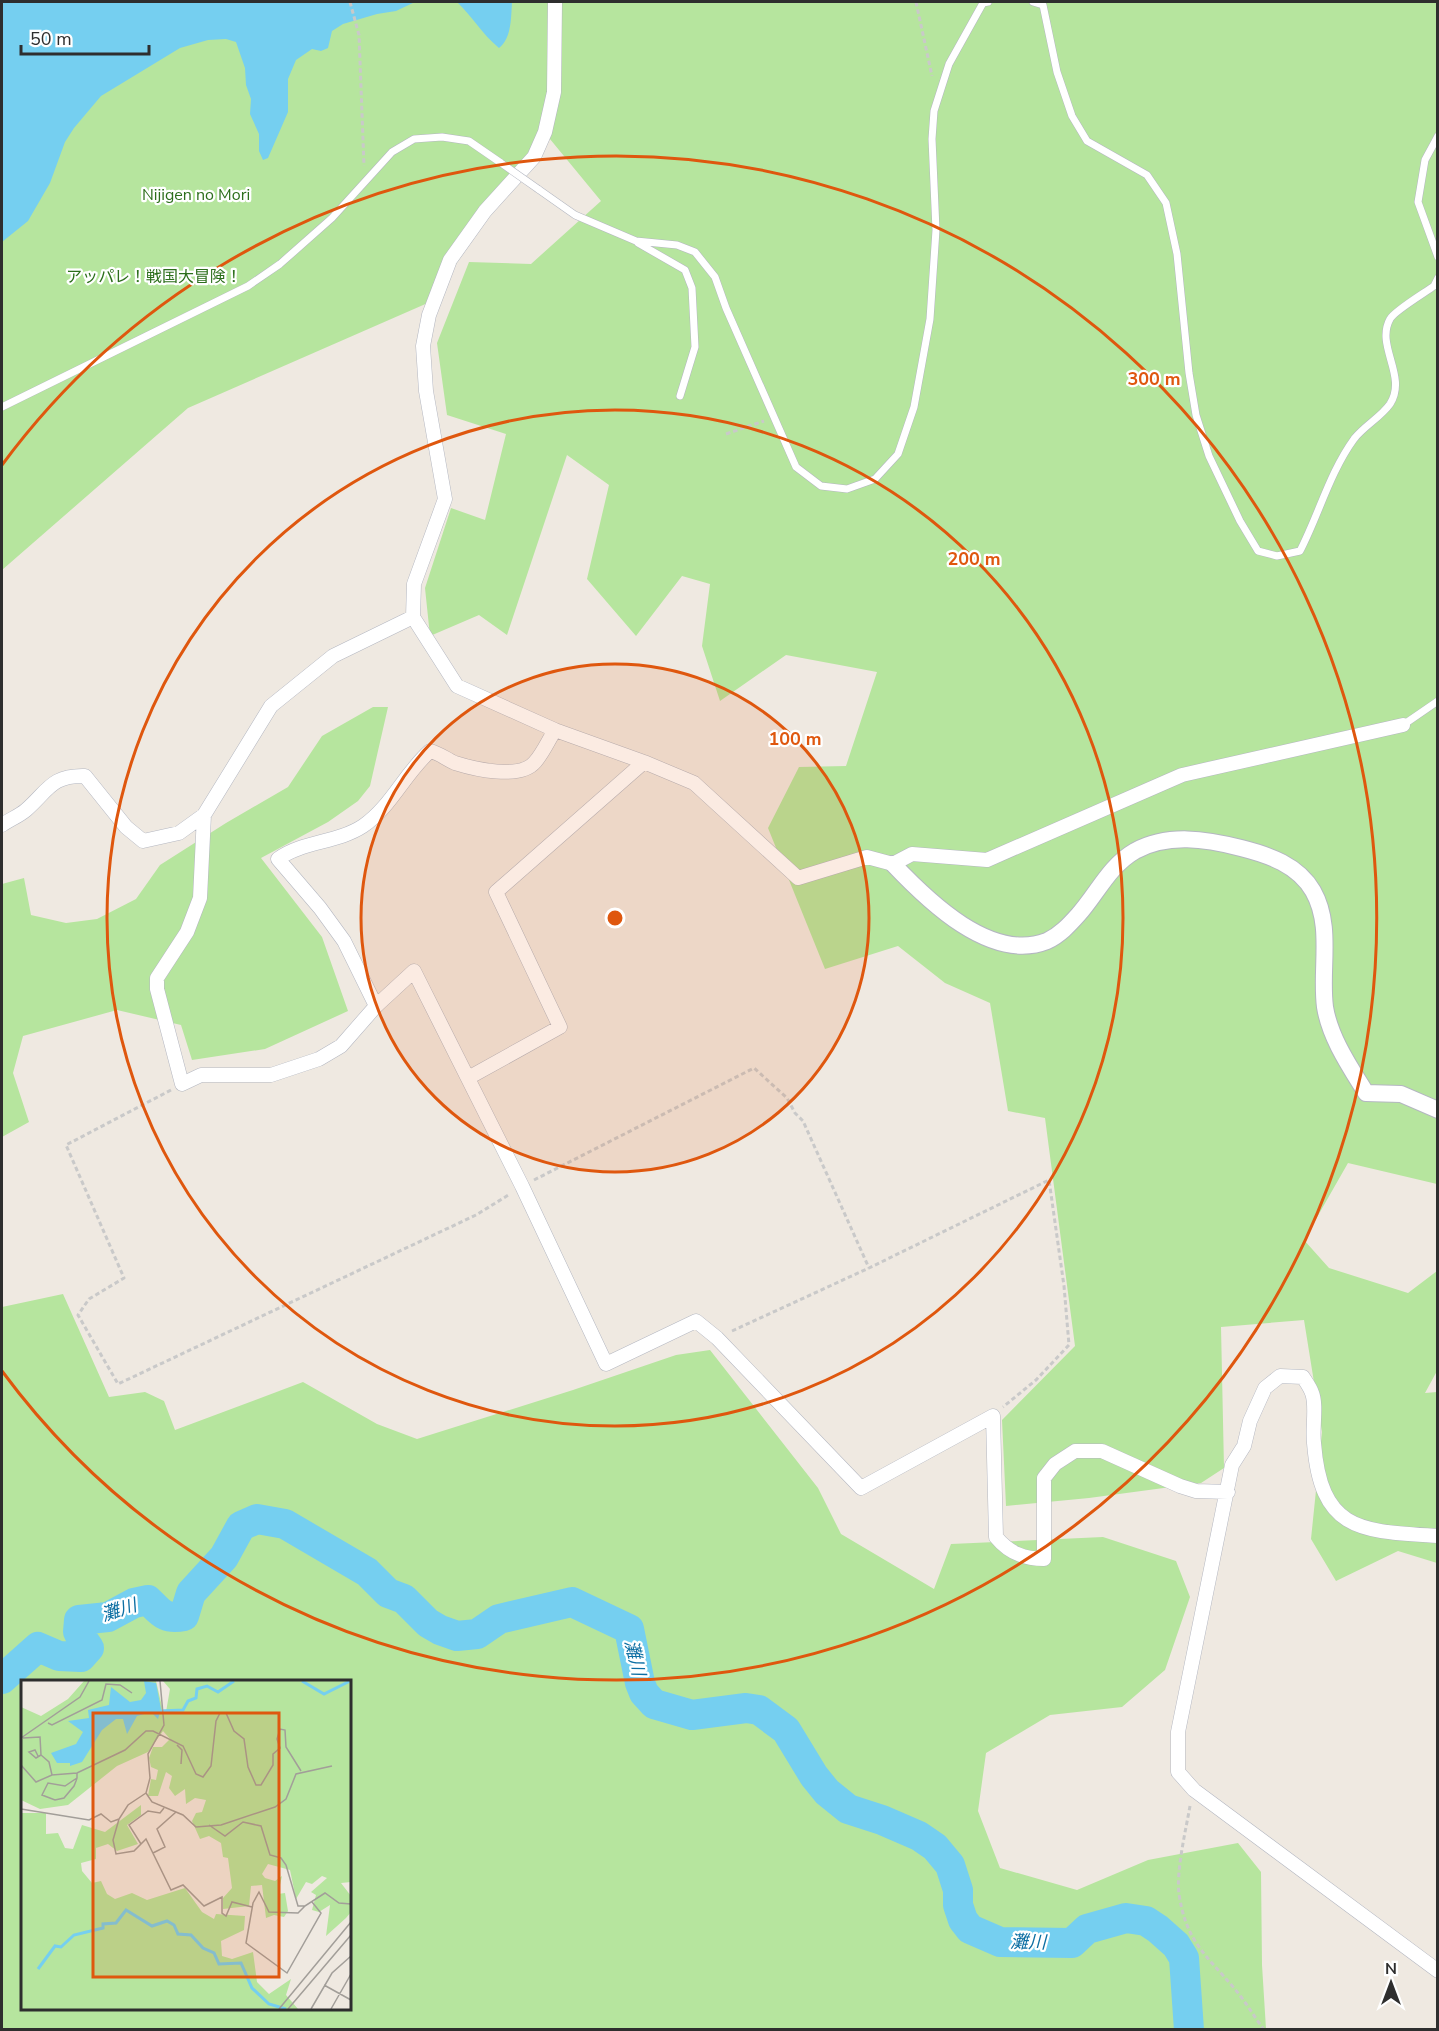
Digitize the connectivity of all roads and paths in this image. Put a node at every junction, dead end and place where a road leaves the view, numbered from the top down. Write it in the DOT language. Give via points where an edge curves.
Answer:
graph roads {
  1 [pos="350,2"];
  2 [pos="555,2"];
  3 [pos="916,2"];
  4 [pos="988,2"];
  5 [pos="1034,2"];
  6 [pos="937,102"];
  7 [pos="1437,136"];
  8 [pos="364,180"];
  9 [pos="636,241"];
  10 [pos="1437,257"];
  11 [pos="1437,278"];
  12 [pos="680,396"];
  13 [pos="2,407"];
  14 [pos="774,418"];
  15 [pos="726,434"];
  16 [pos="414,617"];
  17 [pos="1437,701"];
  18 [pos="1403,725"];
  19 [pos="555,730"];
  20 [pos="644,762"];
  21 [pos="204,815"];
  22 [pos="2,825"];
  23 [pos="893,864"];
  24 [pos="376,1006"];
  25 [pos="468,1078"];
  26 [pos="182,1084"];
  27 [pos="1437,1110"];
  28 [pos="522,1186"];
  29 [pos="869,1268"];
  30 [pos="717,1338"];
  31 [pos="993,1416"];
  32 [pos="1228,1492"];
  33 [pos="1437,1536"];
  34 [pos="1194,1790"];
  35 [pos="1437,1971"];
  36 [pos="1264,2030"];
  1 -- 8 [label="path" via="359,35"];
  2 -- 16 [label="street" via="554,92 545,132 534,157 485,211 450,260 429,315 423,346 426,391 445,499 414,584"];
  3 -- 6 [label="path"];
  4 -- 6 [label="lane" via="983,3 949,64"];
  5 -- 11 [label="lane" via="1043,5 1056,72 1072,116 1087,141 1147,175 1166,203 1178,254 1196,415 1209,456 1258,551 1276,556 1300,551 1339,462 1355,437 1390,403 1397,383 1386,334 1391,317 1434,286"];
  6 -- 14 [label="lane" via="932,139 936,230 930,319 914,407 898,454 875,479 846,489 821,486 796,467"];
  7 -- 10 [label="lane" via="1425,160 1418,202"];
  8 -- 9 [label="lane, bridge" via="392,152 414,139 442,137 469,141 575,215"];
  8 -- 13 [label="lane" via="332,218 280,264 248,286"];
  9 -- 12 [label="lane" via="685,270 692,288 694,347"];
  9 -- 14 [label="lane" via="677,245 695,252 715,277"];
  14 -- 15 [label="path"];
  16 -- 19 [label="street" via="457,686"];
  16 -- 21 [label="street" via="333,656 271,706"];
  17 -- 18 [label="lane"];
  18 -- 23 [label="street" via="1182,775 987,860 912,855"];
  19 -- 20 [label="street"];
  19 -- 24 [label="street" via="534,764 516,771 487,771 452,762 430,751 379,813 363,825 347,835 289,851 278,859 344,941"];
  20 -- 23 [label="street" via="694,783 798,878 867,857"];
  20 -- 25 [label="street" via="496,892 560,1027"];
  21 -- 22 [label="street" via="179,833 143,841 126,827 85,776 69,775 51,784 25,811"];
  21 -- 26 [label="street" via="200,898 187,932 157,978"];
  23 -- 27 [label="street" via="921,894 953,918 994,942 1017,946 1046,941 1064,931 1113,869 1135,851 1162,841 1220,842 1272,858 1294,869 1313,891 1322,917 1326,1010 1334,1035 1366,1093 1401,1094"];
  24 -- 25 [label="street" via="414,971"];
  24 -- 26 [label="street" via="341,1046 319,1059 271,1075 201,1075"];
  25 -- 28 [label="street"];
  26 -- 28 [label="path" via="66,1145 124,1278 89,1299 78,1315 118,1384 476,1215"];
  28 -- 29 [label="path" via="754,1068 787,1098 803,1121"];
  28 -- 30 [label="street" via="606,1364 696,1321"];
  29 -- 30 [label="path"];
  29 -- 31 [label="path" via="1049,1180 1069,1345 1036,1380"];
  30 -- 31 [label="street" via="861,1488"];
  31 -- 32 [label="street" via="996,1537 1004,1547 1028,1559 1044,1559 1044,1478 1055,1464 1075,1451 1102,1451 1196,1491"];
  32 -- 33 [label="street" via="1233,1465 1265,1388 1281,1376 1303,1377 1313,1394 1318,1475 1334,1512 1359,1527 1380,1532"];
  32 -- 34 [label="street" via="1178,1732 1178,1772"];
  34 -- 35 [label="street"];
  34 -- 36 [label="path" via="1179,1892 1188,1929 1196,1945 1236,1990"];
}
